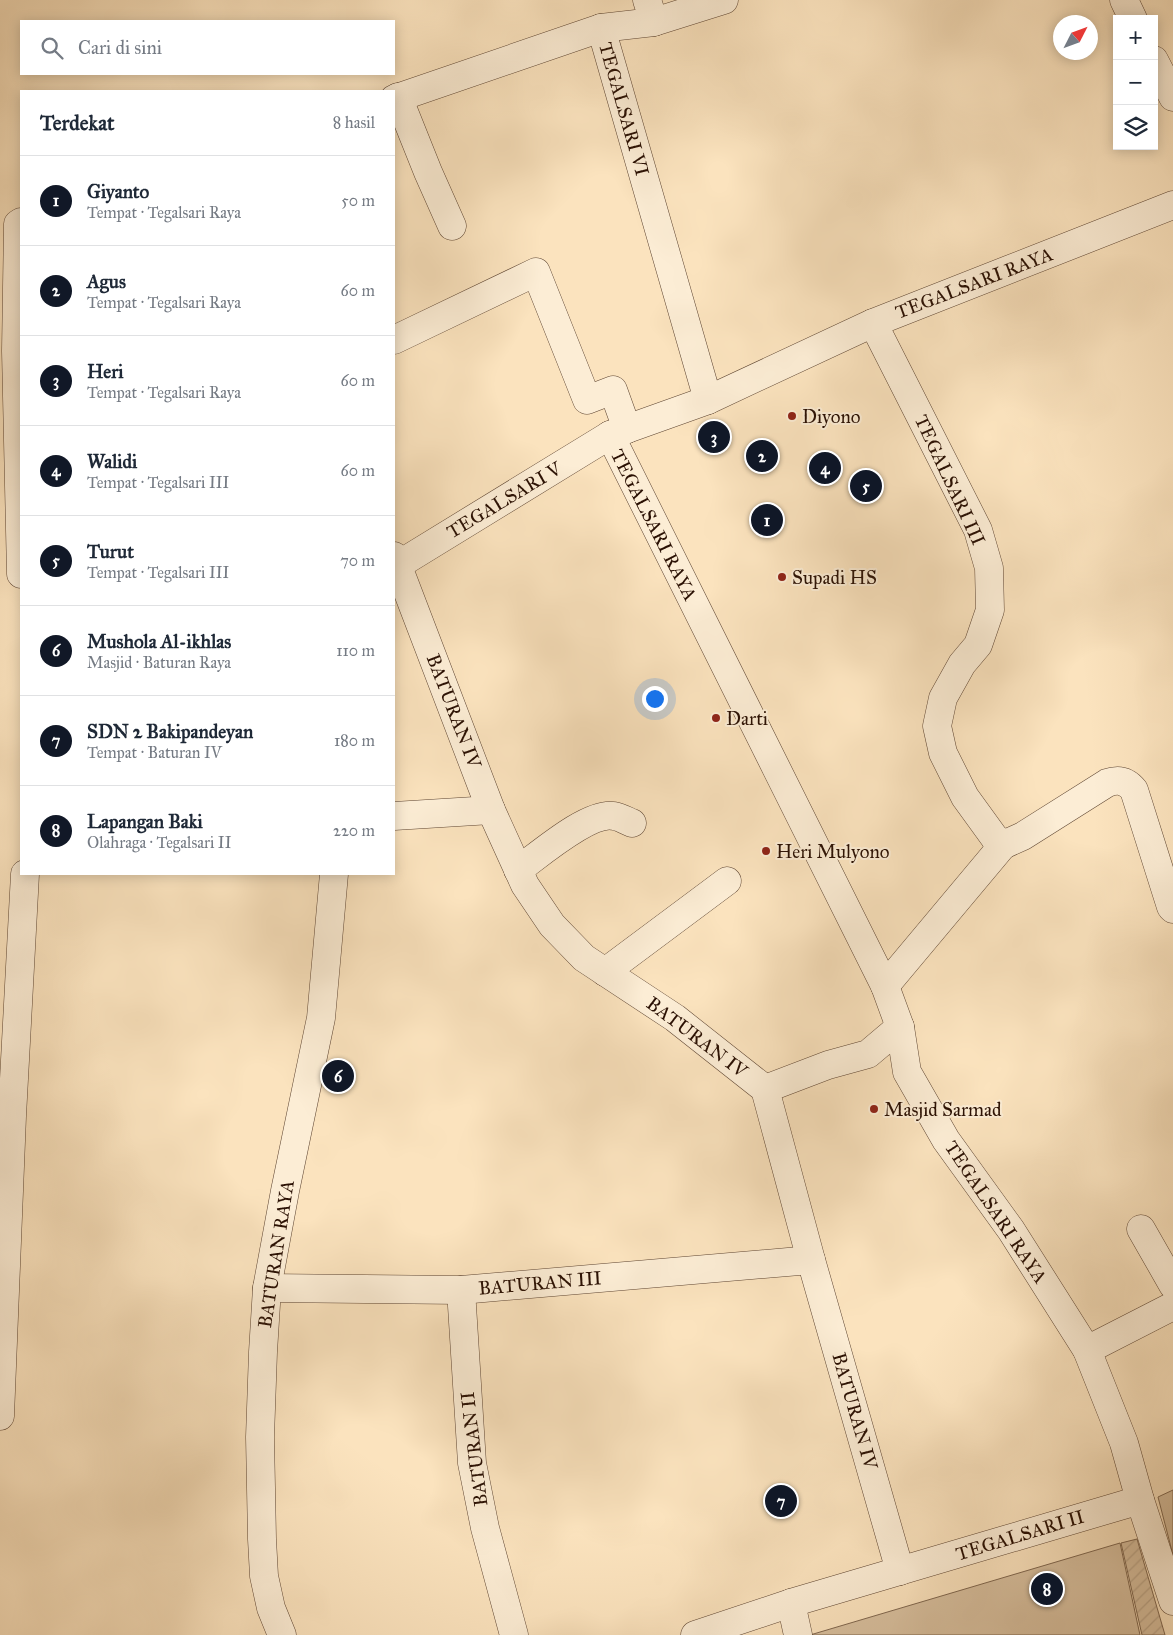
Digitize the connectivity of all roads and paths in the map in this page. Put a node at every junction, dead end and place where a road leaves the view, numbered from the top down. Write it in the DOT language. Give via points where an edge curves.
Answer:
graph roads {
  1 [pos="724,0"];
  2 [pos="1125,0"];
  3 [pos="651,11"];
  4 [pos="1131,15"];
  5 [pos="601,28"];
  6 [pos="1158,68"];
  7 [pos="1173,97"];
  8 [pos="396,98"];
  9 [pos="1173,205"];
  10 [pos="20,223"];
  11 [pos="452,226"];
  12 [pos="873,323"];
  13 [pos="395,340"];
  14 [pos="708,400"];
  15 [pos="618,432"];
  16 [pos="20,529"];
  17 [pos="396,561"];
  18 [pos="491,810"];
  19 [pos="395,816"];
  20 [pos="632,824"];
  21 [pos="1003,845"];
  22 [pos="518,870"];
  23 [pos="25,875"];
  24 [pos="334,875"];
  25 [pos="727,881"];
  26 [pos="1173,909"];
  27 [pos="605,972"];
  28 [pos="885,986"];
  29 [pos="900,1027"];
  30 [pos="868,1054"];
  31 [pos="907,1072"];
  32 [pos="765,1089"];
  33 [pos="1141,1229"];
  34 [pos="811,1260"];
  35 [pos="1173,1285"];
  36 [pos="267,1288"];
  37 [pos="461,1290"];
  38 [pos="1165,1318"];
  39 [pos="1088,1350"];
  40 [pos="0,1416"];
  41 [pos="1140,1500"];
  42 [pos="900,1571"];
  43 [pos="1173,1601"];
  44 [pos="791,1603"];
  45 [pos="282,1635"];
  46 [pos="514,1635"];
  47 [pos="695,1635"];
  48 [pos="798,1635"];
  1 -- 3 [label="street"];
  2 -- 4 [label="street"];
  3 -- 5 [label="street"];
  5 -- 8 [label="street, TEGALSARI VI"];
  5 -- 14 [label="street, TEGALSARI VI"];
  6 -- 7 [label="street"];
  8 -- 11 [label="street"];
  9 -- 12 [label="street, TEGALSARI RAYA"];
  10 -- 16 [label="street" via="16,351"];
  12 -- 14 [label="street, TEGALSARI RAYA"];
  12 -- 21 [label="street, TEGALSARI III" via="978,530 989,568 990,610 978,645 962,664 943,698 937,726 943,753 965,797"];
  13 -- 15 [label="street" via="536,272 587,400 613,390"];
  14 -- 15 [label="street, TEGALSARI RAYA"];
  15 -- 17 [label="street, TEGALSARI V"];
  15 -- 28 [label="street, TEGALSARI RAYA"];
  17 -- 18 [label="street, BATURAN IV"];
  18 -- 19 [label="street"];
  18 -- 22 [label="street, BATURAN IV"];
  20 -- 22 [label="street" via="614,816 586,822"];
  21 -- 26 [label="street" via="1107,783 1122,780 1134,790"];
  21 -- 28 [label="street"];
  22 -- 27 [label="street, BATURAN IV" via="552,925 584,958"];
  23 -- 40 [label="street"];
  24 -- 36 [label="street, BATURAN RAYA" via="321,1018"];
  25 -- 27 [label="street"];
  27 -- 32 [label="street, BATURAN IV" via="675,1018"];
  28 -- 29 [label="street, TEGALSARI RAYA"];
  29 -- 30 [label="street"];
  29 -- 31 [label="street, TEGALSARI RAYA"];
  30 -- 31 [label="street"];
  30 -- 32 [label="street"];
  31 -- 39 [label="street, TEGALSARI RAYA" via="946,1140 1011,1230"];
  32 -- 34 [label="street, BATURAN IV"];
  33 -- 35 [label="street"];
  34 -- 37 [label="street, BATURAN III"];
  34 -- 42 [label="street, BATURAN IV"];
  36 -- 37 [label="street, BATURAN III"];
  36 -- 45 [label="street, BATURAN RAYA" via="260,1437 262,1539 264,1576 271,1608"];
  37 -- 46 [label="street, BATURAN II" via="472,1463 485,1528"];
  38 -- 39 [label="street"];
  39 -- 41 [label="street, TEGALSARI RAYA" via="1124,1443"];
  41 -- 42 [label="street, TEGALSARI II"];
  41 -- 43 [label="street, TEGALSARI RAYA"];
  42 -- 44 [label="street, TEGALSARI II"];
  44 -- 47 [label="street, TEGALSARI II"];
  44 -- 48 [label="street"];
}
